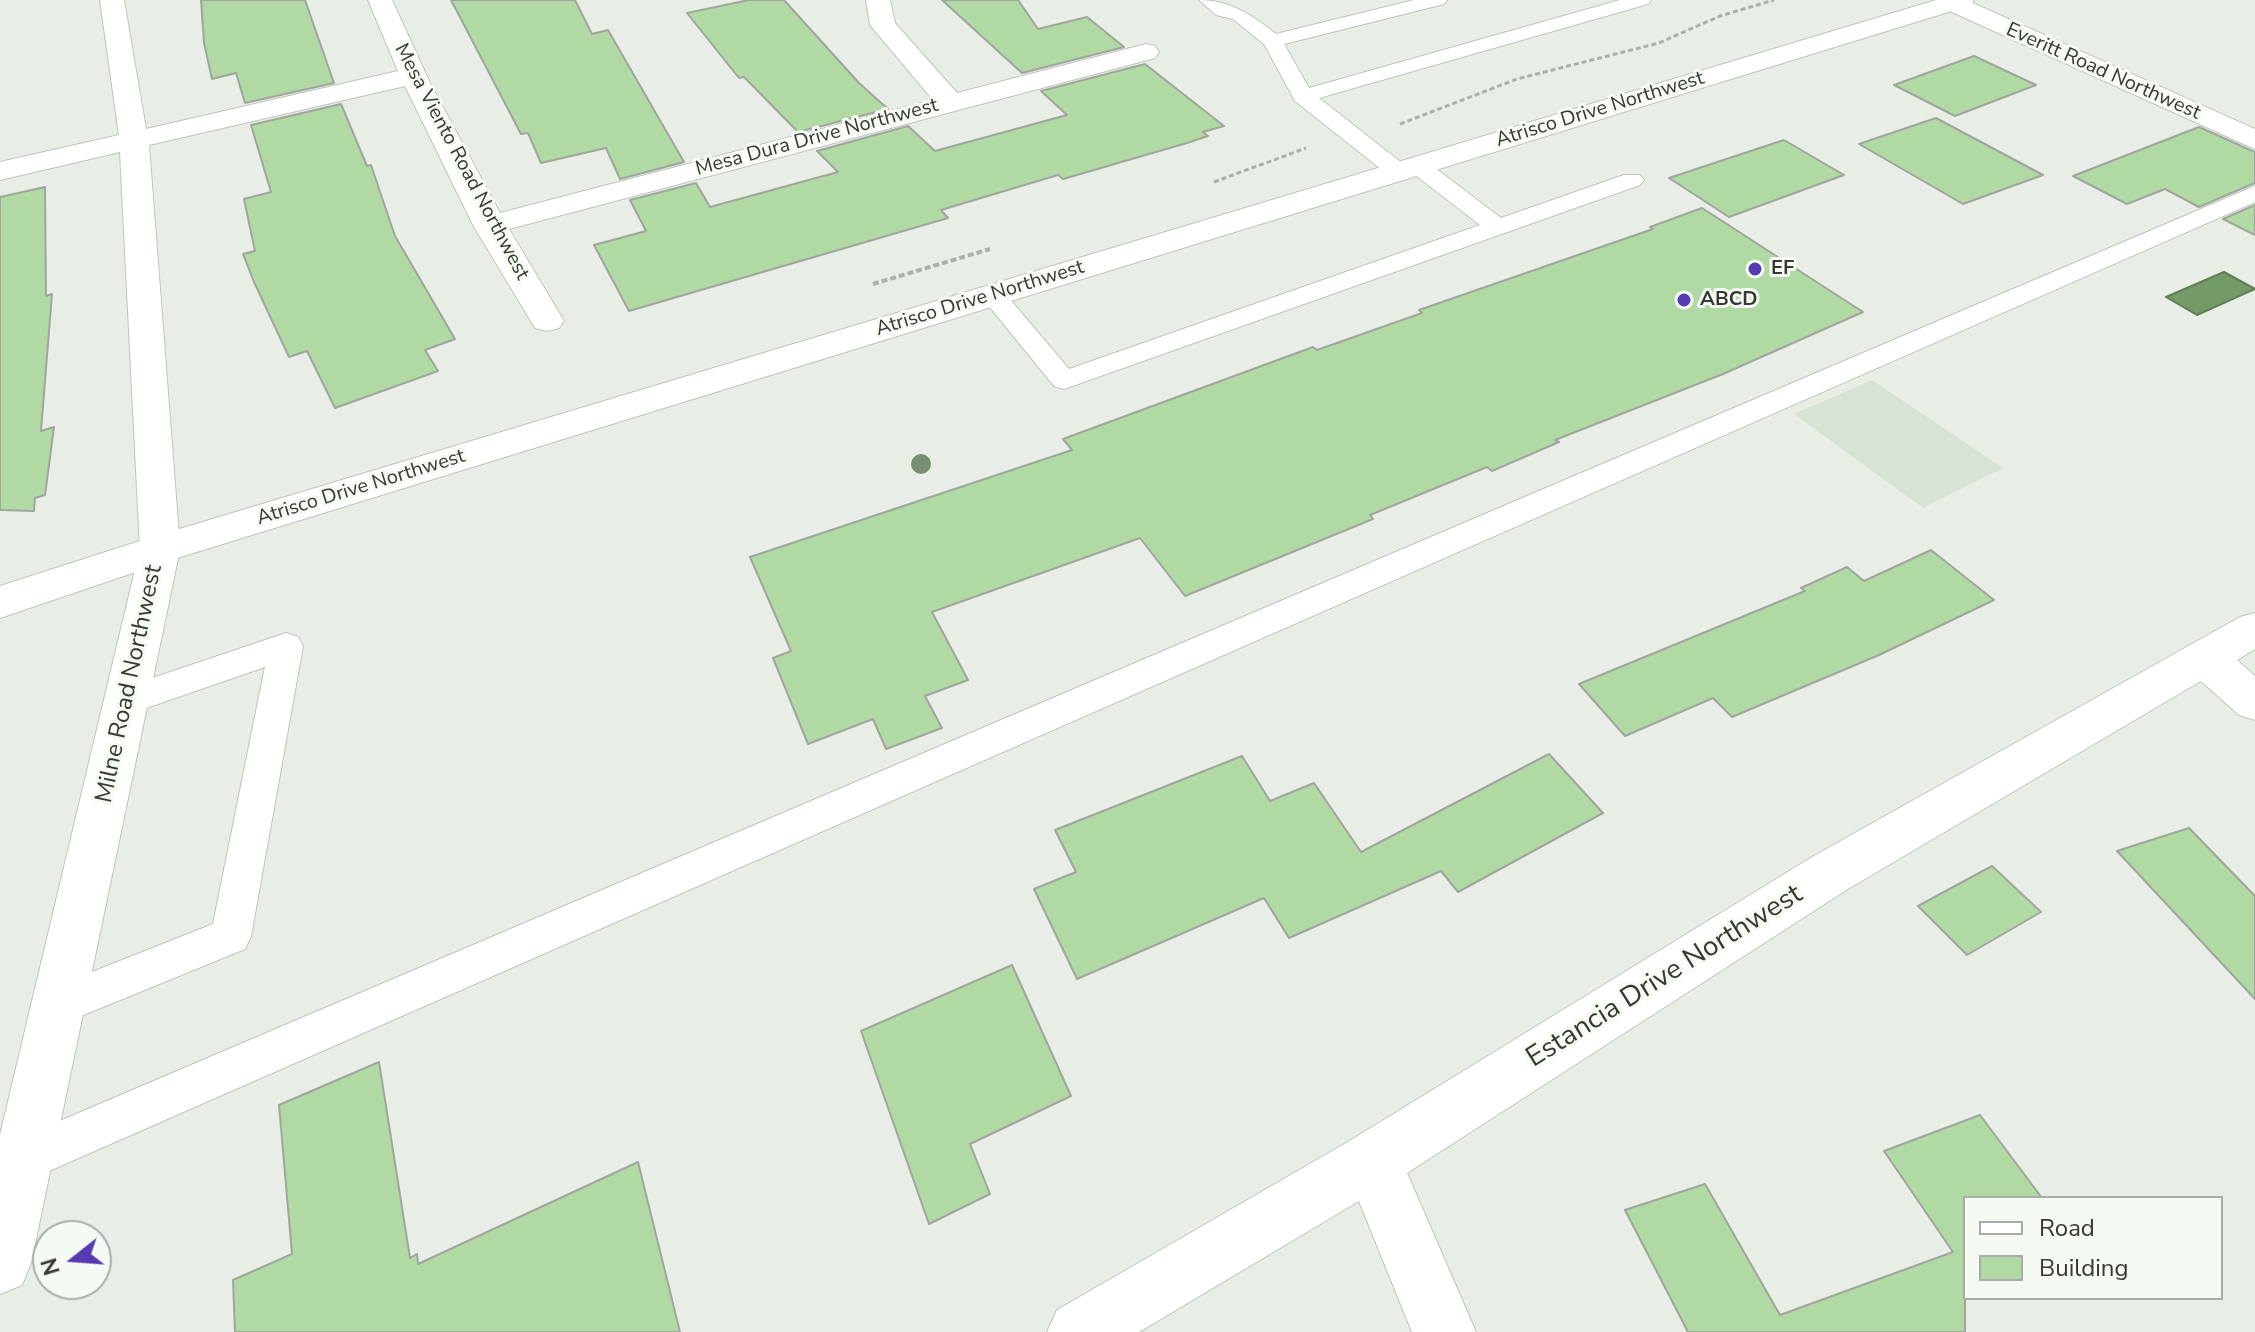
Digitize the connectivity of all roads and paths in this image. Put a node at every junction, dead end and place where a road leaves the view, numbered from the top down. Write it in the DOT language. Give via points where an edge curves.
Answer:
graph roads {
  1 [pos="112,0"];
  2 [pos="380,0"];
  3 [pos="878,0"];
  4 [pos="1209,0"];
  5 [pos="1437,0"];
  6 [pos="1641,0"];
  7 [pos="1774,0"];
  8 [pos="1957,2"];
  9 [pos="1240,8"];
  10 [pos="1272,41"];
  11 [pos="1146,52"];
  12 [pos="407,64"];
  13 [pos="1303,96"];
  14 [pos="951,103"];
  15 [pos="1388,128"];
  16 [pos="133,129"];
  17 [pos="2255,140"];
  18 [pos="0,147"];
  19 [pos="1409,169"];
  20 [pos="0,171"];
  21 [pos="1632,180"];
  22 [pos="2255,193"];
  23 [pos="489,225"];
  24 [pos="1498,227"];
  25 [pos="993,295"];
  26 [pos="547,321"];
  27 [pos="160,549"];
  28 [pos="0,602"];
  29 [pos="2255,629"];
  30 [pos="2207,660"];
  31 [pos="126,701"];
  32 [pos="2255,702"];
  33 [pos="59,1005"];
  34 [pos="24,1159"];
  35 [pos="1372,1161"];
  36 [pos="0,1263"];
  37 [pos="1079,1332"];
  38 [pos="1444,1332"];
  1 -- 16 [label="street, Milne Road Northwest"];
  2 -- 12 [label="street, Mesa Viento Road Northwest"];
  3 -- 14 [label="street" via="883,25"];
  4 -- 9 [label="lane" via="1223,11"];
  5 -- 10 [label="lane"];
  6 -- 13 [label="lane"];
  7 -- 15 [label="path" via="1659,43 1517,79"];
  8 -- 17 [label="street, Everitt Road Northwest"];
  8 -- 19 [label="street, Atrisco Drive Northwest"];
  9 -- 10 [label="lane"];
  10 -- 13 [label="lane"];
  11 -- 14 [label="street, Mesa Dura Drive Northwest"];
  12 -- 16 [label="street"];
  12 -- 23 [label="street, Mesa Viento Road Northwest"];
  13 -- 19 [label="lane"];
  14 -- 23 [label="street, Mesa Dura Drive Northwest"];
  16 -- 18 [label="street"];
  16 -- 20 [label="street"];
  16 -- 27 [label="street, Milne Road Northwest"];
  19 -- 24 [label="lane"];
  19 -- 25 [label="street, Atrisco Drive Northwest"];
  21 -- 24 [label="lane"];
  22 -- 34 [label="lane"];
  23 -- 26 [label="street, Mesa Viento Road Northwest"];
  24 -- 25 [label="lane" via="1064,380"];
  25 -- 27 [label="street, Atrisco Drive Northwest"];
  27 -- 28 [label="street, Atrisco Drive Northwest"];
  27 -- 31 [label="street, Milne Road Northwest"];
  29 -- 30 [label="street, Estancia Drive Northwest"];
  30 -- 32 [label="street"];
  30 -- 35 [label="street, Estancia Drive Northwest" via="1830,873"];
  31 -- 33 [label="street, Milne Road Northwest"];
  31 -- 33 [label="lane" via="286,646 231,936"];
  33 -- 34 [label="street, Milne Road Northwest"];
  34 -- 36 [label="street, Milne Road Northwest"];
  35 -- 37 [label="street, Estancia Drive Northwest"];
  35 -- 38 [label="street"];
}
